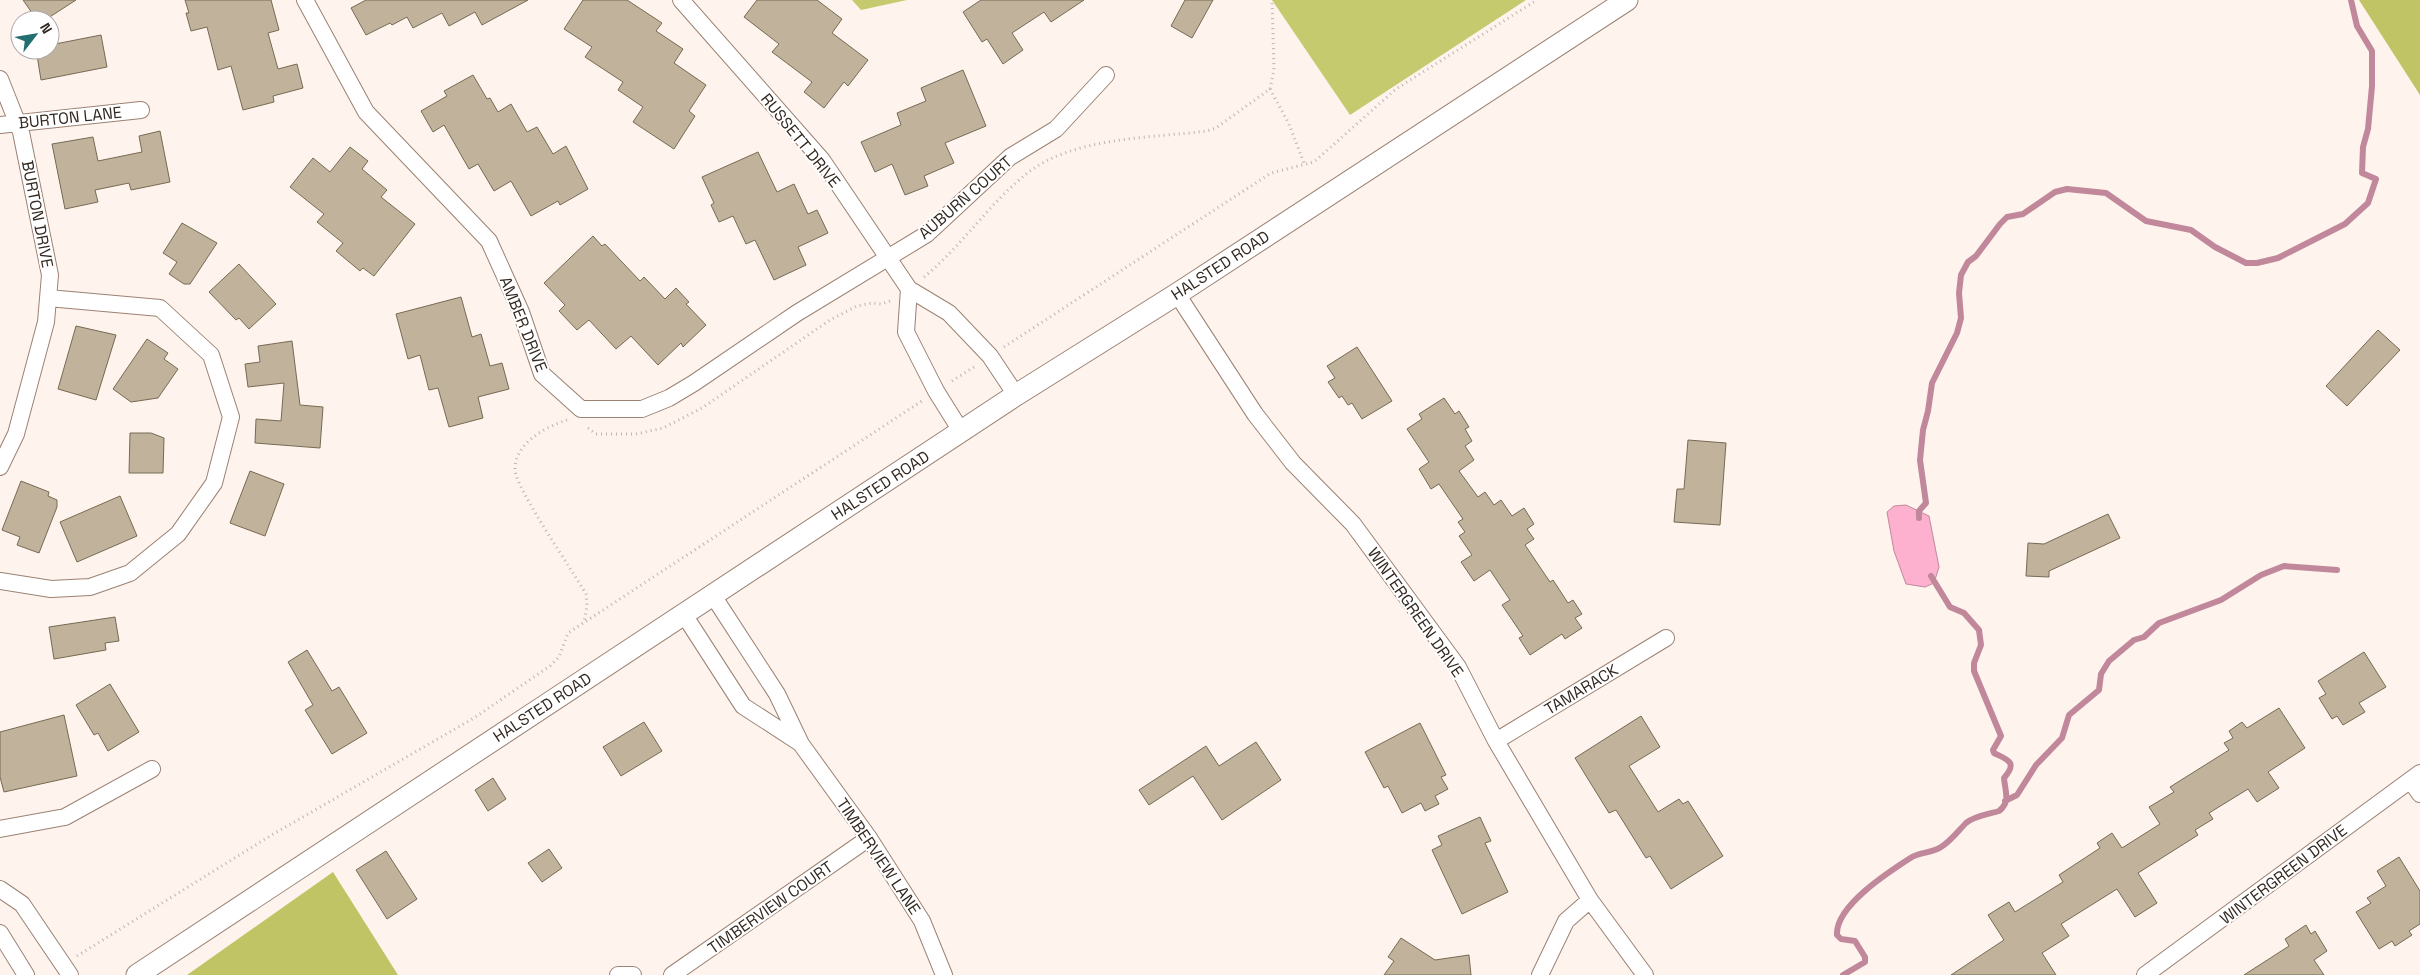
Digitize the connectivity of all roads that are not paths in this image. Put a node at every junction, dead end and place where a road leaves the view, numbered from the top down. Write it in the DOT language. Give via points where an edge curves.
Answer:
graph roads {
  1 [pos="305,0"];
  2 [pos="682,0"];
  3 [pos="1627,0"];
  4 [pos="1106,74"];
  5 [pos="0,79"];
  6 [pos="141,110"];
  7 [pos="17,122"];
  8 [pos="0,125"];
  9 [pos="888,257"];
  10 [pos="909,289"];
  11 [pos="1177,294"];
  12 [pos="48,298"];
  13 [pos="1016,395"];
  14 [pos="961,432"];
  15 [pos="0,467"];
  16 [pos="0,581"];
  17 [pos="712,594"];
  18 [pos="683,613"];
  19 [pos="1666,638"];
  20 [pos="1496,740"];
  21 [pos="801,744"];
  22 [pos="152,768"];
  23 [pos="2415,776"];
  24 [pos="2420,794"];
  25 [pos="0,829"];
  26 [pos="869,838"];
  27 [pos="0,889"];
  28 [pos="1590,900"];
  29 [pos="0,933"];
  30 [pos="66,970"];
  31 [pos="26,975"];
  32 [pos="137,975"];
  33 [pos="618,975"];
  34 [pos="633,975"];
  35 [pos="672,975"];
  36 [pos="944,975"];
  37 [pos="1540,975"];
  38 [pos="1645,975"];
  39 [pos="2145,975"];
  1 -- 9 [label="street, AMBER DRIVE" via="366,112 489,240 521,312 542,374 581,409 642,409 669,398"];
  2 -- 9 [label="street, RUSSETT DRIVE" via="822,160"];
  3 -- 11 [label="street, HALSTED ROAD"];
  4 -- 9 [label="street, AUBURN COURT" via="1056,129 1010,157 927,234"];
  5 -- 7 [label="street, BURTON DRIVE"];
  6 -- 7 [label="street, BURTON LANE"];
  7 -- 8 [label="street, BURTON LANE"];
  7 -- 12 [label="street, BURTON DRIVE" via="50,274"];
  9 -- 10 [label="street, RUSSETT DRIVE"];
  10 -- 13 [label="street, RUSSETT DRIVE" via="949,313 990,356"];
  10 -- 14 [label="street" via="906,332 936,392"];
  11 -- 13 [label="street, HALSTED ROAD"];
  11 -- 20 [label="street, WINTERGREEN DRIVE" via="1255,414 1293,463 1353,524 1458,667"];
  12 -- 15 [label="street, BURTON DRIVE" via="46,322 16,434"];
  12 -- 16 [label="street" via="160,308 211,355 231,417 214,483 178,534 130,573 90,587 51,588"];
  13 -- 14 [label="street, HALSTED ROAD"];
  14 -- 17 [label="street, HALSTED ROAD"];
  17 -- 18 [label="street, HALSTED ROAD"];
  17 -- 21 [label="street, TIMBERVIEW LANE" via="777,694"];
  18 -- 21 [label="street, TIMBERVIEW LANE" via="743,706"];
  18 -- 32 [label="street, HALSTED ROAD"];
  19 -- 20 [label="street, TAMARACK"];
  20 -- 28 [label="street, WINTERGREEN DRIVE"];
  21 -- 26 [label="street, TIMBERVIEW LANE"];
  22 -- 25 [label="street" via="65,817"];
  23 -- 24 [label="street"];
  23 -- 39 [label="street, WINTERGREEN DRIVE"];
  26 -- 35 [label="street, TIMBERVIEW COURT"];
  26 -- 36 [label="street, TIMBERVIEW LANE" via="922,921"];
  27 -- 30 [label="street" via="22,904"];
  28 -- 37 [label="street" via="1566,921"];
  28 -- 38 [label="street, WINTERGREEN DRIVE"];
  29 -- 31 [label="street"];
  33 -- 34 [label="street"];
}
